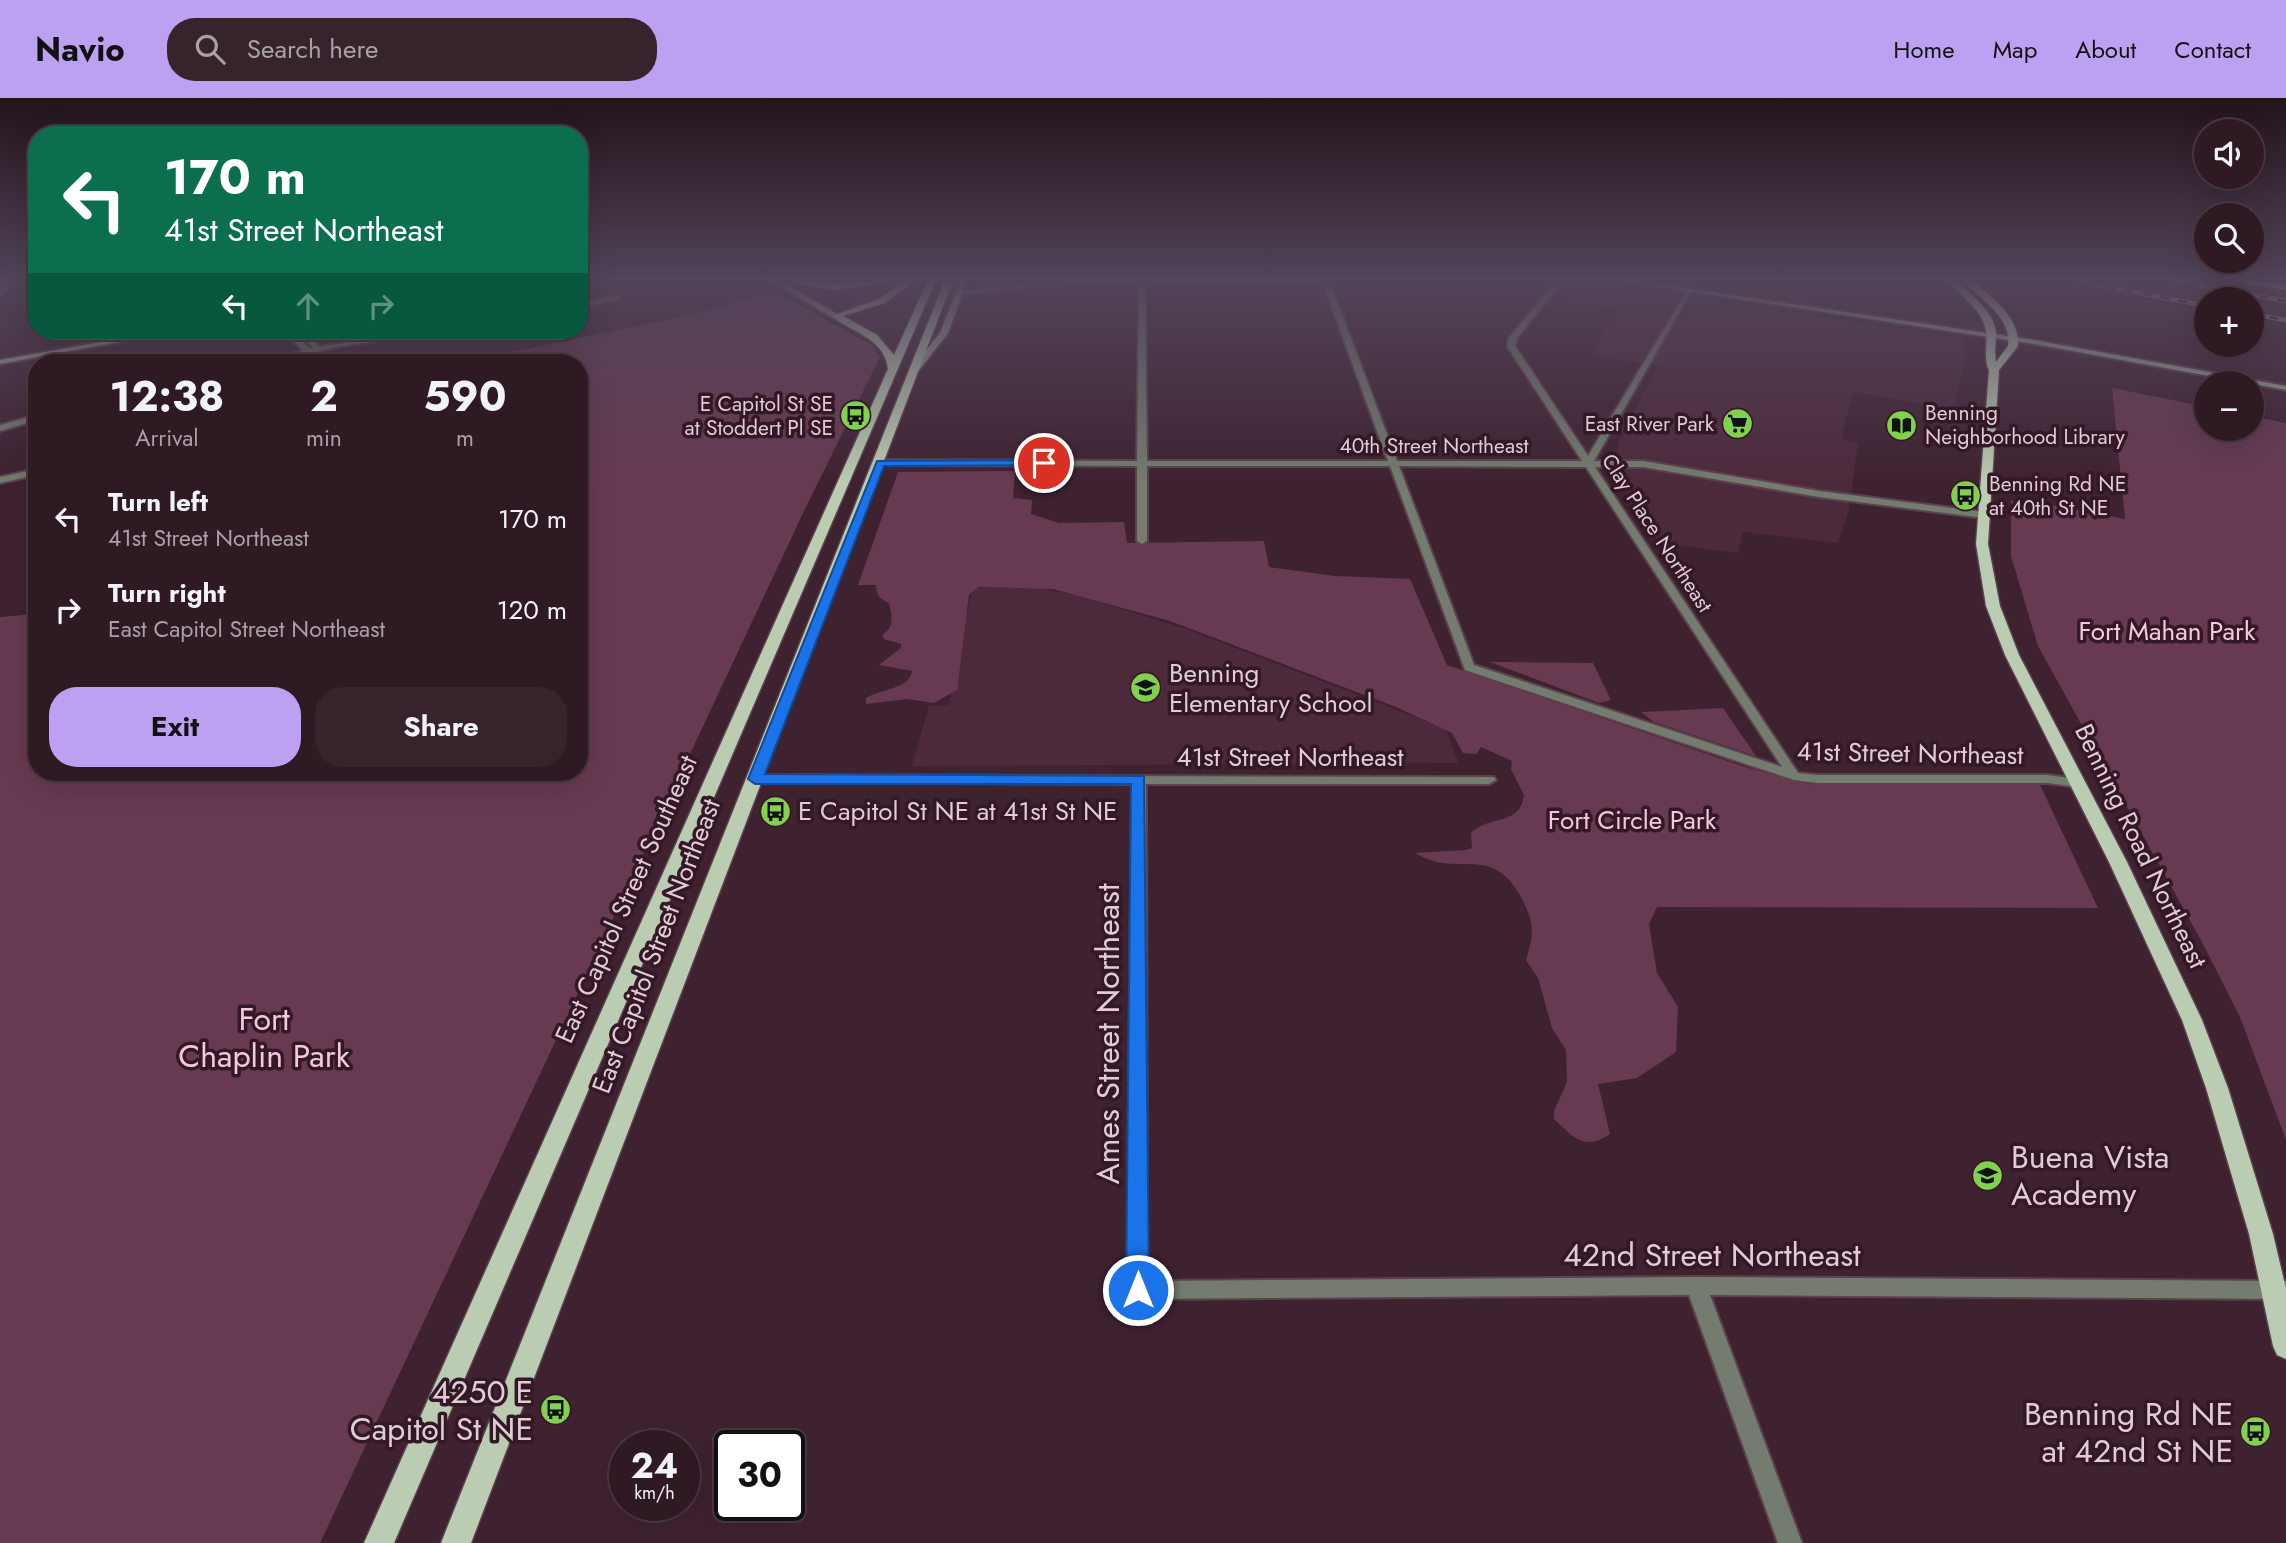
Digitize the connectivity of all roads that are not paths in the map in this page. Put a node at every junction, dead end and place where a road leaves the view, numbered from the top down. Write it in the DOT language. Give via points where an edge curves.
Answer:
graph roads {
  1 [pos="82,347"];
  2 [pos="304,347"];
  3 [pos="328,347"];
  4 [pos="888,347"];
  5 [pos="903,347"];
  6 [pos="923,347"];
  7 [pos="933,347"];
  8 [pos="1142,347"];
  9 [pos="1351,347"];
  10 [pos="1512,347"];
  11 [pos="1657,347"];
  12 [pos="1990,347"];
  13 [pos="2011,347"];
  14 [pos="2068,347"];
  15 [pos="318,349"];
  16 [pos="308,352"];
  17 [pos="45,354"];
  18 [pos="300,354"];
  19 [pos="28,357"];
  20 [pos="0,362"];
  21 [pos="1994,370"];
  22 [pos="893,371"];
  23 [pos="913,372"];
  24 [pos="2286,387"];
  25 [pos="28,420"];
  26 [pos="0,428"];
  27 [pos="880,463"];
  28 [pos="1141,463"];
  29 [pos="1393,463"];
  30 [pos="1588,463"];
  31 [pos="28,474"];
  32 [pos="0,480"];
  33 [pos="1984,515"];
  34 [pos="1142,541"];
  35 [pos="1794,776"];
  36 [pos="755,779"];
  37 [pos="1139,779"];
  38 [pos="1489,780"];
  39 [pos="2078,783"];
  40 [pos="1696,1286"];
  41 [pos="1138,1290"];
  42 [pos="2281,1290"];
  43 [pos="2286,1346"];
  44 [pos="379,1543"];
  45 [pos="456,1543"];
  46 [pos="1790,1543"];
  1 -- 17 [label="main road"];
  2 -- 16 [label="street"];
  3 -- 15 [label="street"];
  4 -- 22 [label="main road"];
  5 -- 22 [label="main road, East Capitol Street Southeast"];
  6 -- 23 [label="main road, East Capitol Street Northeast"];
  7 -- 23 [label="main road, East Capitol Street Northeast"];
  8 -- 28 [label="street"];
  9 -- 29 [label="street"];
  10 -- 30 [label="street, Clay Place Northeast"];
  11 -- 30 [label="street"];
  12 -- 21 [label="main road, Benning Road Northeast" via="1989,362"];
  13 -- 21 [label="main road"];
  14 -- 24 [label="main road"];
  15 -- 16 [label="street"];
  16 -- 18 [label="street"];
  19 -- 20 [label="main road"];
  21 -- 33 [label="main road, Benning Road Northeast"];
  22 -- 44 [label="main road, East Capitol Street Southeast"];
  23 -- 27 [label="main road, East Capitol Street Northeast"];
  25 -- 26 [label="street"];
  27 -- 28 [label="street, 40th Street Northeast"];
  27 -- 36 [label="main road, East Capitol Street Northeast"];
  28 -- 29 [label="street, 40th Street Northeast"];
  28 -- 34 [label="street"];
  29 -- 30 [label="street, 40th Street Northeast"];
  29 -- 35 [label="street, 41st Street Northeast" via="1469,667"];
  30 -- 33 [label="street, 40th Street Northeast" via="1665,466 1812,493"];
  30 -- 35 [label="street, Clay Place Northeast"];
  31 -- 32 [label="street"];
  33 -- 39 [label="main road, Benning Road Northeast" via="1983,561 2001,628"];
  35 -- 39 [label="street, 41st Street Northeast"];
  36 -- 37 [label="street, 41st Street Northeast"];
  36 -- 45 [label="main road, East Capitol Street Northeast"];
  37 -- 38 [label="street, 41st Street Northeast"];
  37 -- 41 [label="street, Ames Street Northeast"];
  39 -- 42 [label="main road, Benning Road Northeast" via="2192,1020"];
  40 -- 41 [label="street, 42nd Street Northeast"];
  40 -- 42 [label="street, 42nd Street Northeast"];
  40 -- 46 [label="street"];
  42 -- 43 [label="main road, Benning Road Northeast"];
}
